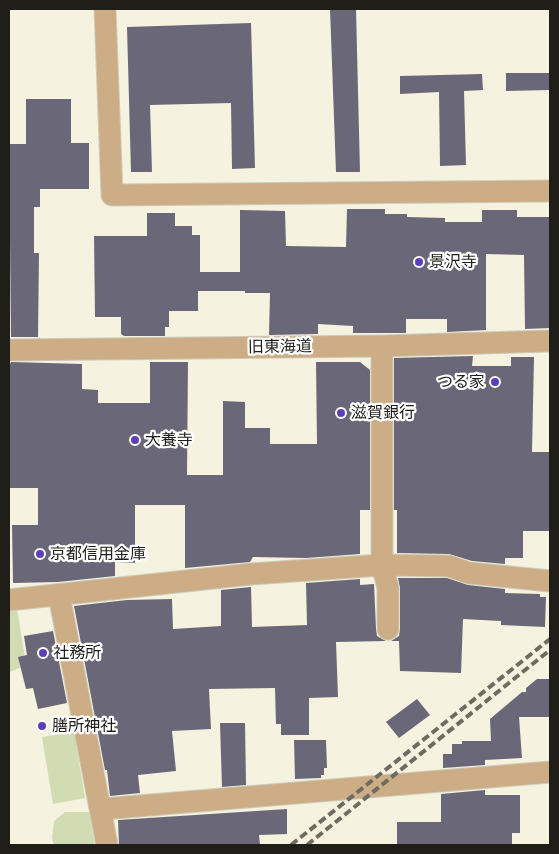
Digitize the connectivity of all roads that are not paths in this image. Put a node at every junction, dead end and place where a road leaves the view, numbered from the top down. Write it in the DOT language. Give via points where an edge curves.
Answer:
graph roads {
  1 [pos="105,9"];
  2 [pos="550,191"];
  3 [pos="550,341"];
  4 [pos="382,346"];
  5 [pos="9,350"];
  6 [pos="382,565"];
  7 [pos="550,581"];
  8 [pos="59,595"];
  9 [pos="9,600"];
  10 [pos="388,629"];
  11 [pos="550,772"];
  12 [pos="102,809"];
  13 [pos="108,845"];
  1 -- 2 [label="street" via="112,195"];
  3 -- 4 [label="street, 旧東海道"];
  4 -- 5 [label="street, 旧東海道"];
  4 -- 6 [label="street"];
  6 -- 7 [label="street" via="449,566 470,573"];
  6 -- 8 [label="street" via="251,574"];
  6 -- 10 [label="street" via="388,588"];
  8 -- 9 [label="street"];
  8 -- 12 [label="street"];
  11 -- 12 [label="street"];
  12 -- 13 [label="street"];
}
